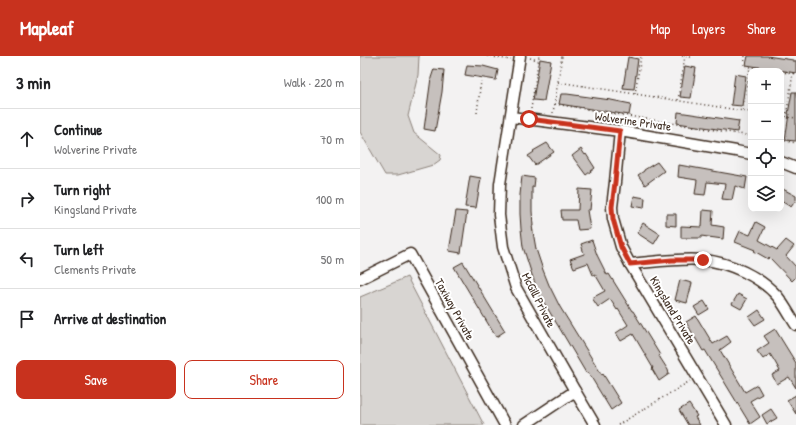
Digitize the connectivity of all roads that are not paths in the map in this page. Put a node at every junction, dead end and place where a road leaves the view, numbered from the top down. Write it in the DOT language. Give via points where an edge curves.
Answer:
graph roads {
  1 [pos="520,58"];
  2 [pos="511,116"];
  3 [pos="620,131"];
  4 [pos="748,153"];
  5 [pos="784,163"];
  6 [pos="796,168"];
  7 [pos="630,264"];
  8 [pos="360,279"];
  9 [pos="796,325"];
  10 [pos="575,391"];
  11 [pos="504,425"];
  12 [pos="524,425"];
  13 [pos="596,425"];
  14 [pos="726,425"];
  1 -- 2 [label="street, McGill Private"];
  2 -- 3 [label="street, Wolverine Private"];
  2 -- 10 [label="street, McGill Private" via="500,184 499,215 503,247 516,288"];
  3 -- 4 [label="street, Wolverine Private"];
  3 -- 7 [label="street, Kingsland Private" via="612,207 621,247"];
  5 -- 6 [label="street"];
  7 -- 9 [label="street" via="703,260 738,269 759,281 777,296"];
  7 -- 14 [label="street, Kingsland Private"];
  8 -- 11 [label="street, Taxiway Private" via="410,254"];
  10 -- 12 [label="street"];
  10 -- 13 [label="street, McGill Private"];
}
